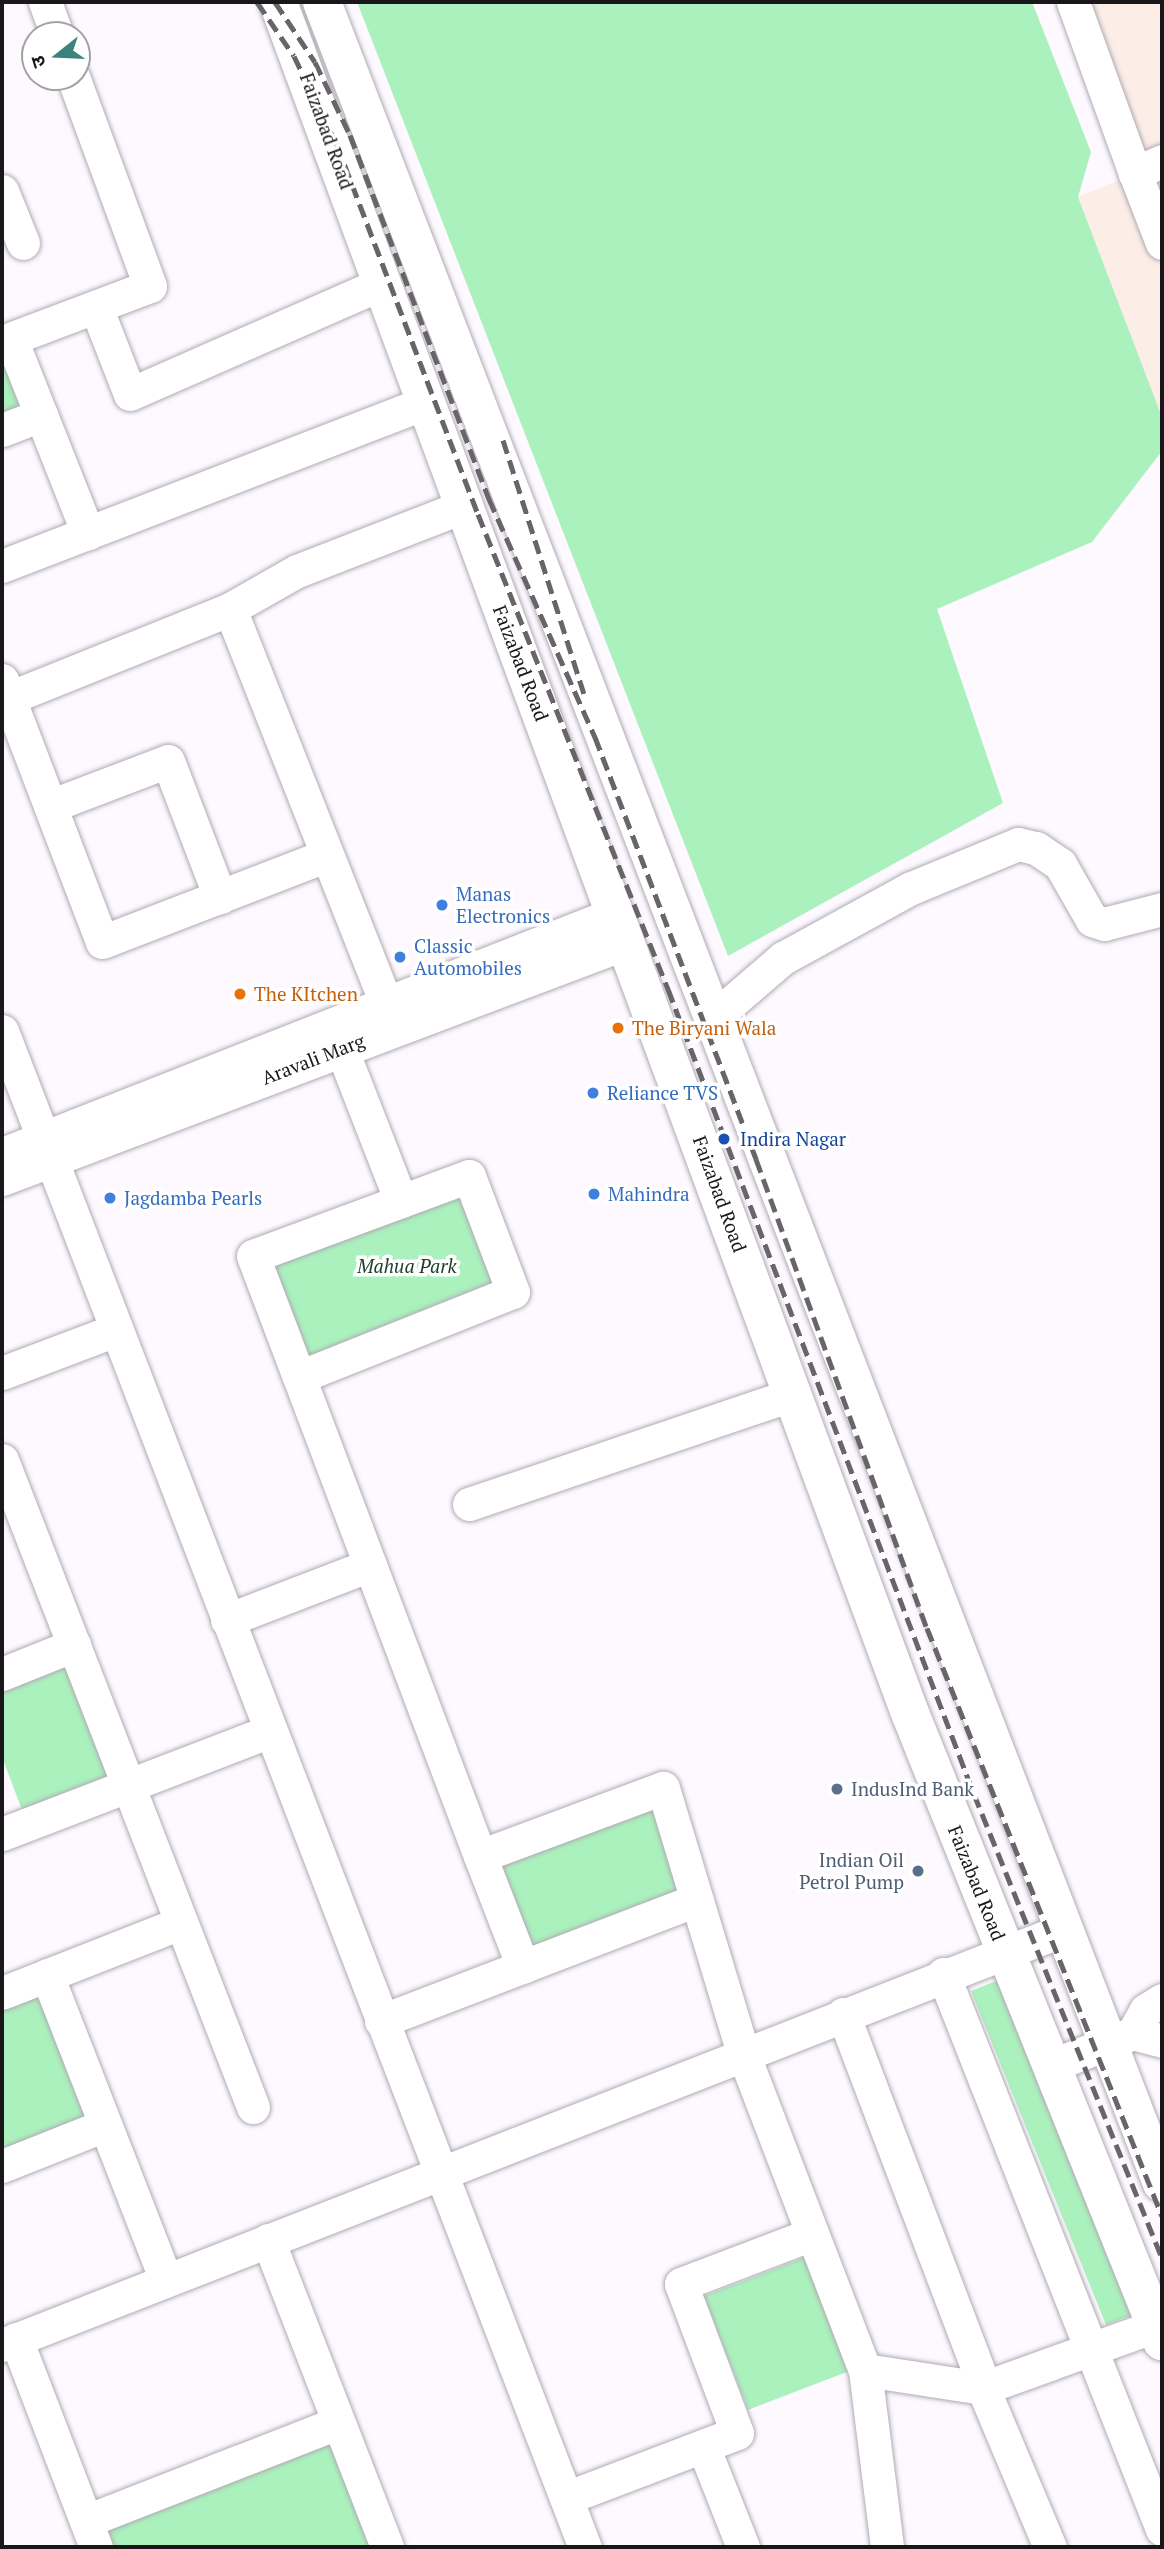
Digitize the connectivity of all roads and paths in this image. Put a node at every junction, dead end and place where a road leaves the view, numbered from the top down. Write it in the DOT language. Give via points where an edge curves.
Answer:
graph roads {
  1 [pos="45,2"];
  2 [pos="265,2"];
  3 [pos="322,2"];
  4 [pos="1073,2"];
  5 [pos="285,16"];
  6 [pos="52,21"];
  7 [pos="78,91"];
  8 [pos="1149,167"];
  9 [pos="2,191"];
  10 [pos="23,243"];
  11 [pos="1162,243"];
  12 [pos="381,284"];
  13 [pos="96,307"];
  14 [pos="6,341"];
  15 [pos="425,403"];
  16 [pos="41,415"];
  17 [pos="2,430"];
  18 [pos="461,507"];
  19 [pos="88,533"];
  20 [pos="2,566"];
  21 [pos="230,609"];
  22 [pos="5,689"];
  23 [pos="50,806"];
  24 [pos="327,855"];
  25 [pos="219,897"];
  26 [pos="1162,909"];
  27 [pos="621,928"];
  28 [pos="391,1015"];
  29 [pos="712,1019"];
  30 [pos="2,1031"];
  31 [pos="337,1036"];
  32 [pos="47,1149"];
  33 [pos="2,1154"];
  34 [pos="2,1179"];
  35 [pos="401,1201"];
  36 [pos="116,1330"];
  37 [pos="2,1373"];
  38 [pos="299,1377"];
  39 [pos="794,1394"];
  40 [pos="2,1460"];
  41 [pos="469,1504"];
  42 [pos="11,1514"];
  43 [pos="370,1565"];
  44 [pos="227,1620"];
  45 [pos="74,1646"];
  46 [pos="2,1674"];
  47 [pos="270,1731"];
  48 [pos="128,1785"];
  49 [pos="2,1834"];
  50 [pos="480,1856"];
  51 [pos="697,1900"];
  52 [pos="181,1923"];
  53 [pos="1063,1930"];
  54 [pos="1005,1952"];
  55 [pos="523,1967"];
  56 [pos="943,1974"];
  57 [pos="47,1975"];
  58 [pos="2,1993"];
  59 [pos="1162,2000"];
  60 [pos="843,2014"];
  61 [pos="381,2021"];
  62 [pos="1134,2040"];
  63 [pos="743,2053"];
  64 [pos="1053,2065"];
  65 [pos="253,2107"];
  66 [pos="105,2125"];
  67 [pos="2,2166"];
  68 [pos="439,2173"];
  69 [pos="1162,2183"];
  70 [pos="812,2234"];
  71 [pos="268,2240"];
  72 [pos="166,2280"];
  73 [pos="1158,2334"];
  74 [pos="9,2342"];
  75 [pos="1090,2347"];
  76 [pos="865,2370"];
  77 [pos="984,2387"];
  78 [pos="338,2423"];
  79 [pos="704,2446"];
  80 [pos="566,2498"];
  81 [pos="1162,2529"];
  82 [pos="91,2534"];
  83 [pos="387,2547"];
  84 [pos="585,2547"];
  85 [pos="743,2547"];
  86 [pos="887,2547"];
  87 [pos="1050,2547"];
  1 -- 6 [label="street"];
  2 -- 5 [label="main road"];
  3 -- 29 [label="main road, Faizabad Road"];
  4 -- 8 [label="street"];
  5 -- 12 [label="main road, Faizabad Road"];
  7 -- 13 [label="street" via="150,286"];
  8 -- 11 [label="street"];
  9 -- 10 [label="street"];
  12 -- 13 [label="street" via="130,394"];
  12 -- 15 [label="main road, Faizabad Road"];
  13 -- 14 [label="street"];
  14 -- 16 [label="street"];
  15 -- 18 [label="main road, Faizabad Road"];
  15 -- 19 [label="street"];
  16 -- 17 [label="street"];
  16 -- 19 [label="street"];
  18 -- 21 [label="street" via="297,571"];
  18 -- 27 [label="main road, Faizabad Road"];
  19 -- 20 [label="street"];
  21 -- 22 [label="street"];
  21 -- 24 [label="street"];
  22 -- 23 [label="street"];
  23 -- 25 [label="street" via="102,942"];
  23 -- 25 [label="street" via="168,761"];
  24 -- 25 [label="street"];
  24 -- 28 [label="street"];
  26 -- 29 [label="street" via="1104,924 1092,920 1060,864 1018,844 909,889 783,958"];
  27 -- 28 [label="street, Aravali Marg"];
  27 -- 39 [label="main road, Faizabad Road"];
  28 -- 31 [label="street, Aravali Marg"];
  29 -- 53 [label="main road, Faizabad Road"];
  30 -- 32 [label="street"];
  31 -- 32 [label="street, Aravali Marg"];
  31 -- 35 [label="street"];
  32 -- 33 [label="street, Aravali Marg"];
  32 -- 34 [label="street, Aravali Marg"];
  32 -- 36 [label="street"];
  35 -- 38 [label="street" via="253,1255"];
  35 -- 38 [label="street" via="469,1176 513,1292"];
  36 -- 37 [label="street"];
  36 -- 44 [label="street"];
  38 -- 43 [label="street"];
  39 -- 41 [label="street"];
  39 -- 54 [label="main road, Faizabad Road" via="910,1713"];
  40 -- 42 [label="street"];
  42 -- 45 [label="street"];
  43 -- 44 [label="street"];
  43 -- 50 [label="street"];
  44 -- 47 [label="street"];
  45 -- 46 [label="street"];
  45 -- 48 [label="street"];
  47 -- 48 [label="street"];
  47 -- 61 [label="street"];
  48 -- 49 [label="street"];
  48 -- 52 [label="street"];
  50 -- 51 [label="street" via="663,1788"];
  50 -- 55 [label="street"];
  51 -- 55 [label="street"];
  51 -- 63 [label="street"];
  52 -- 57 [label="street"];
  52 -- 65 [label="street"];
  53 -- 54 [label="street"];
  53 -- 62 [label="main road, Faizabad Road"];
  54 -- 56 [label="street"];
  54 -- 64 [label="main road, Faizabad Road"];
  55 -- 61 [label="street"];
  56 -- 60 [label="street"];
  56 -- 75 [label="street"];
  57 -- 58 [label="street"];
  57 -- 66 [label="street"];
  59 -- 62 [label="street" via="1146,2010"];
  60 -- 63 [label="street"];
  60 -- 77 [label="street"];
  61 -- 68 [label="street"];
  62 -- 64 [label="street"];
  62 -- 69 [label="main road, Faizabad Road"];
  63 -- 68 [label="street"];
  63 -- 70 [label="street"];
  64 -- 73 [label="main road, Faizabad Road"];
  66 -- 67 [label="street"];
  66 -- 72 [label="street"];
  68 -- 71 [label="street"];
  68 -- 80 [label="street"];
  70 -- 76 [label="street"];
  70 -- 79 [label="street" via="681,2284 737,2433"];
  71 -- 72 [label="street"];
  71 -- 78 [label="street"];
  72 -- 74 [label="street"];
  73 -- 75 [label="street"];
  74 -- 82 [label="street"];
  75 -- 77 [label="street"];
  75 -- 81 [label="street"];
  76 -- 77 [label="street"];
  76 -- 86 [label="street"];
  77 -- 87 [label="street"];
  78 -- 82 [label="street"];
  78 -- 83 [label="street"];
  79 -- 80 [label="street"];
  79 -- 85 [label="street"];
  80 -- 84 [label="street"];
}
